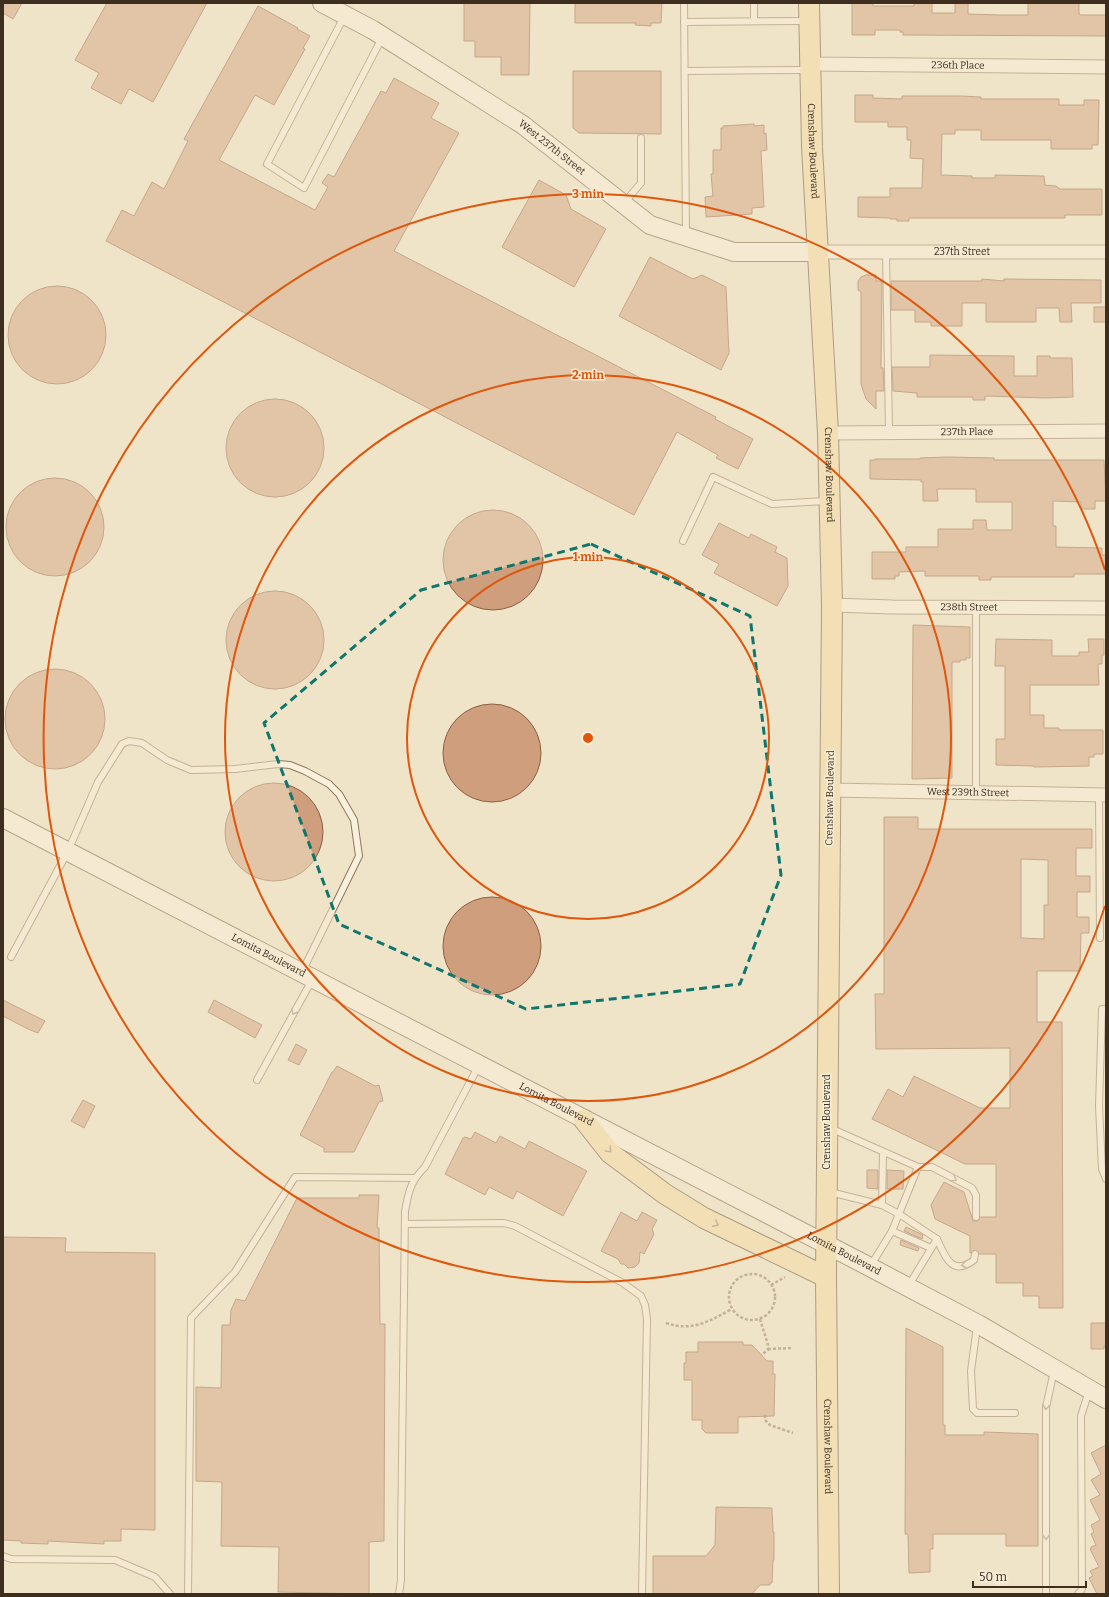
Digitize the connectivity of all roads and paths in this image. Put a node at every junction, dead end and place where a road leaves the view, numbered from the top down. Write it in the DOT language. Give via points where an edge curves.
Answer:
graph roads {
  1 [pos="322,3"];
  2 [pos="684,3"];
  3 [pos="754,3"];
  4 [pos="809,12"];
  5 [pos="345,15"];
  6 [pos="754,21"];
  7 [pos="684,22"];
  8 [pos="383,36"];
  9 [pos="810,67"];
  10 [pos="1106,67"];
  11 [pos="685,71"];
  12 [pos="641,138"];
  13 [pos="624,204"];
  14 [pos="686,237"];
  15 [pos="818,252"];
  16 [pos="886,252"];
  17 [pos="1106,252"];
  18 [pos="828,432"];
  19 [pos="889,432"];
  20 [pos="1106,432"];
  21 [pos="830,501"];
  22 [pos="683,541"];
  23 [pos="832,605"];
  24 [pos="976,607"];
  25 [pos="1106,608"];
  26 [pos="830,790"];
  27 [pos="976,793"];
  28 [pos="1102,795"];
  29 [pos="3,818"];
  30 [pos="68,852"];
  31 [pos="1100,938"];
  32 [pos="11,957"];
  33 [pos="307,975"];
  34 [pos="1106,1009"];
  35 [pos="479,1065"];
  36 [pos="256,1080"];
  37 [pos="584,1120"];
  38 [pos="827,1126"];
  39 [pos="883,1152"];
  40 [pos="918,1166"];
  41 [pos="414,1178"];
  42 [pos="1106,1179"];
  43 [pos="827,1191"];
  44 [pos="882,1204"];
  45 [pos="899,1214"];
  46 [pos="976,1217"];
  47 [pos="405,1224"];
  48 [pos="892,1231"];
  49 [pos="937,1240"];
  50 [pos="827,1244"];
  51 [pos="931,1248"];
  52 [pos="975,1254"];
  53 [pos="870,1267"];
  54 [pos="789,1277"];
  55 [pos="826,1277"];
  56 [pos="771,1285"];
  57 [pos="907,1287"];
  58 [pos="732,1309"];
  59 [pos="760,1319"];
  60 [pos="666,1323"];
  61 [pos="978,1324"];
  62 [pos="793,1348"];
  63 [pos="768,1349"];
  64 [pos="762,1355"];
  65 [pos="1054,1369"];
  66 [pos="1090,1390"];
  67 [pos="1106,1399"];
  68 [pos="1015,1413"];
  69 [pos="765,1415"];
  70 [pos="793,1433"];
  71 [pos="3,1556"];
  72 [pos="170,1594"];
  73 [pos="188,1594"];
  74 [pos="399,1594"];
  75 [pos="642,1594"];
  76 [pos="829,1594"];
  77 [pos="1046,1594"];
  78 [pos="1078,1594"];
  1 -- 5 [label="main road, West 237th Street"];
  2 -- 7 [label="lane"];
  3 -- 6 [label="lane"];
  4 -- 6 [label="lane"];
  4 -- 9 [label="main road, Crenshaw Boulevard"];
  5 -- 8 [label="main road, West 237th Street"];
  5 -- 8 [label="lane" via="267,164 304,188"];
  6 -- 7 [label="lane"];
  7 -- 11 [label="lane"];
  8 -- 13 [label="main road, West 237th Street" via="523,125"];
  9 -- 10 [label="street, 236th Place"];
  9 -- 11 [label="lane"];
  9 -- 15 [label="main road, Crenshaw Boulevard"];
  11 -- 14 [label="lane"];
  12 -- 13 [label="lane" via="641,183"];
  13 -- 14 [label="main road, West 237th Street" via="650,225"];
  14 -- 15 [label="main road, West 237th Street" via="734,252"];
  15 -- 16 [label="street, 237th Street"];
  15 -- 18 [label="main road, Crenshaw Boulevard"];
  16 -- 17 [label="street, 237th Street"];
  16 -- 19 [label="lane"];
  18 -- 19 [label="street, 237th Place"];
  18 -- 21 [label="main road, Crenshaw Boulevard"];
  19 -- 20 [label="street, 237th Place"];
  21 -- 22 [label="lane" via="772,504 713,477"];
  21 -- 23 [label="main road, Crenshaw Boulevard"];
  23 -- 24 [label="street, 238th Street"];
  23 -- 26 [label="main road, Crenshaw Boulevard"];
  24 -- 25 [label="street, 238th Street"];
  24 -- 27 [label="lane"];
  26 -- 27 [label="street, West 239th Street"];
  26 -- 38 [label="main road, Crenshaw Boulevard"];
  27 -- 28 [label="street, West 239th Street"];
  28 -- 31 [label="lane"];
  29 -- 30 [label="main road, Lomita Boulevard"];
  30 -- 32 [label="lane"];
  30 -- 33 [label="main road, Lomita Boulevard"];
  30 -- 33 [label="lane" via="98,782 122,744 129,741 142,743 167,760 191,770 290,765 329,784 339,794 354,820 359,856"];
  33 -- 35 [label="main road, Lomita Boulevard"];
  33 -- 36 [label="lane, one-way"];
  34 -- 42 [label="lane" via="1102,1009 1099,1106 1102,1168"];
  35 -- 37 [label="main road, Lomita Boulevard"];
  35 -- 41 [label="lane" via="425,1167"];
  37 -- 50 [label="main road, Lomita Boulevard"];
  37 -- 55 [label="main road, one-way" via="610,1153 666,1194 704,1218"];
  38 -- 39 [label="lane"];
  38 -- 43 [label="main road, Crenshaw Boulevard"];
  39 -- 40 [label="lane"];
  39 -- 44 [label="lane"];
  40 -- 45 [label="lane"];
  40 -- 46 [label="lane, one-way" via="932,1167 972,1188 976,1195"];
  41 -- 47 [label="lane" via="406,1205"];
  41 -- 73 [label="lane" via="294,1177 235,1272 191,1318"];
  43 -- 44 [label="lane"];
  43 -- 50 [label="main road, Crenshaw Boulevard"];
  44 -- 45 [label="lane"];
  45 -- 48 [label="lane"];
  45 -- 49 [label="lane"];
  47 -- 74 [label="lane" via="402,1543"];
  47 -- 75 [label="lane" via="509,1224 623,1283 641,1296 647,1319"];
  48 -- 51 [label="lane"];
  48 -- 53 [label="lane"];
  49 -- 51 [label="lane"];
  52 -- 49 [label="lane, one-way" via="974,1260 967,1266 955,1266 947,1261"];
  50 -- 53 [label="main road, Lomita Boulevard"];
  50 -- 55 [label="main road, Crenshaw Boulevard"];
  51 -- 57 [label="lane"];
  53 -- 57 [label="main road, Lomita Boulevard"];
  54 -- 56 [label="path" via="784,1277"];
  55 -- 76 [label="main road, Crenshaw Boulevard"];
  56 -- 58 [label="path" via="759,1275 751,1274 740,1278 731,1286 729,1293"];
  56 -- 59 [label="path" via="774,1291 774,1305 770,1312"];
  57 -- 61 [label="main road, Lomita Boulevard"];
  58 -- 59 [label="path" via="743,1319"];
  58 -- 60 [label="path" via="698,1325 678,1327"];
  59 -- 63 [label="path"];
  61 -- 65 [label="main road, Lomita Boulevard"];
  61 -- 68 [label="lane" via="971,1371 973,1409 977,1413"];
  62 -- 63 [label="path"];
  63 -- 64 [label="path"];
  65 -- 66 [label="main road, Lomita Boulevard"];
  65 -- 77 [label="lane, one-way" via="1046,1407"];
  66 -- 67 [label="main road, Lomita Boulevard"];
  66 -- 78 [label="lane" via="1081,1416 1082,1589"];
  69 -- 70 [label="path" via="765,1420 770,1425"];
  71 -- 72 [label="lane" via="11,1559 114,1560 155,1577"];
}
